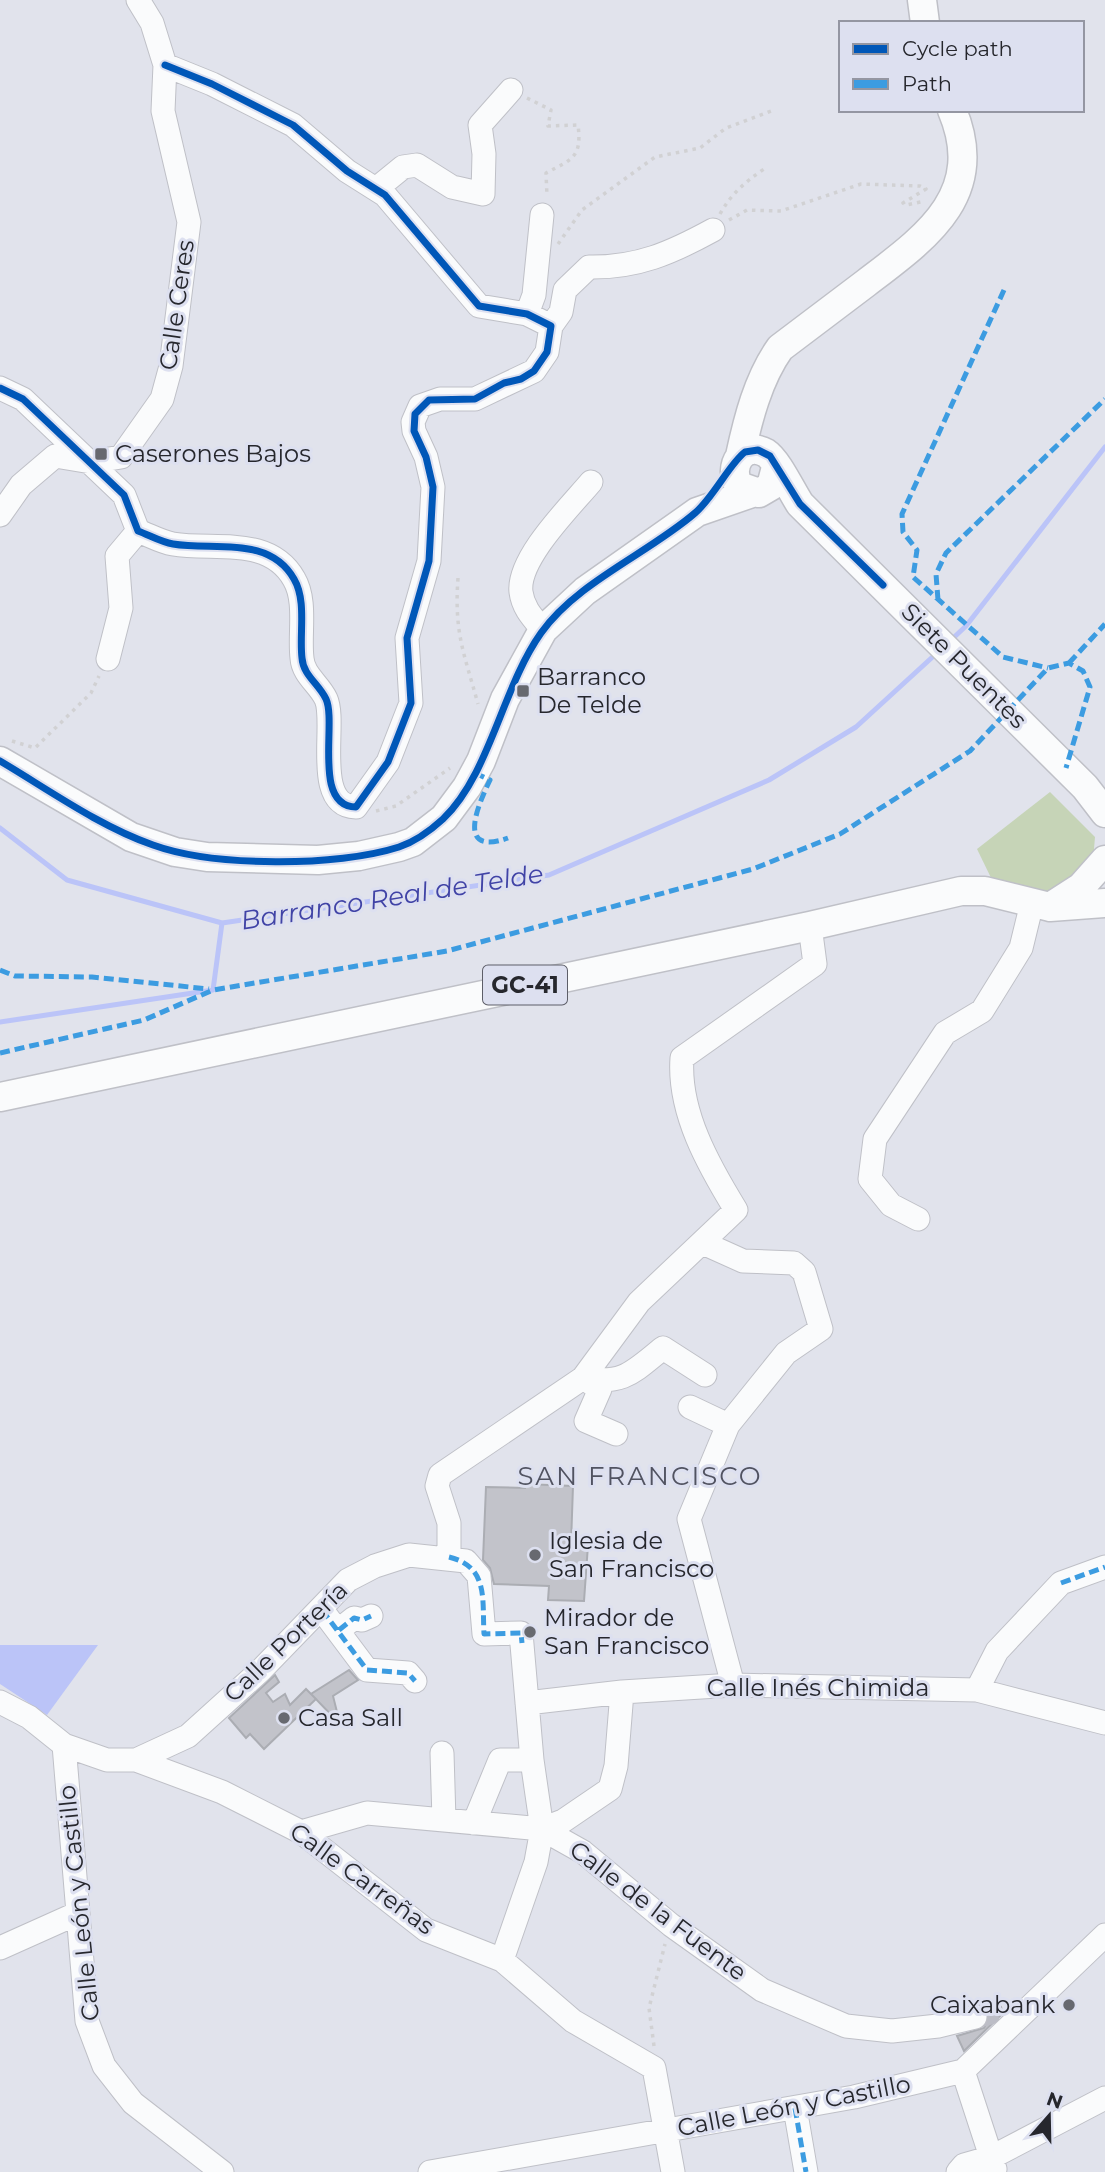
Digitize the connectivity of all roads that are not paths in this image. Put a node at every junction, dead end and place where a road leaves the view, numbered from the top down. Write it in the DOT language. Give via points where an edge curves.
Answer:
graph roads {
  1 [pos="138,0"];
  2 [pos="922,0"];
  3 [pos="925,21"];
  4 [pos="165,65"];
  5 [pos="511,90"];
  6 [pos="952,112"];
  7 [pos="376,189"];
  8 [pos="542,215"];
  9 [pos="713,230"];
  10 [pos="527,314"];
  11 [pos="551,326"];
  12 [pos="0,388"];
  13 [pos="760,391"];
  14 [pos="91,462"];
  15 [pos="737,462"];
  16 [pos="773,462"];
  17 [pos="591,482"];
  18 [pos="755,493"];
  19 [pos="800,504"];
  20 [pos="697,512"];
  21 [pos="0,515"];
  22 [pos="138,531"];
  23 [pos="543,630"];
  24 [pos="108,659"];
  25 [pos="0,761"];
  26 [pos="1095,792"];
  27 [pos="1105,813"];
  28 [pos="1105,860"];
  29 [pos="1105,903"];
  30 [pos="1041,905"];
  31 [pos="810,926"];
  32 [pos="0,1097"];
  33 [pos="918,1219"];
  34 [pos="702,1243"];
  35 [pos="705,1375"];
  36 [pos="583,1378"];
  37 [pos="690,1407"];
  38 [pos="727,1425"];
  39 [pos="616,1434"];
  40 [pos="449,1558"];
  41 [pos="1105,1567"];
  42 [pos="322,1610"];
  43 [pos="370,1616"];
  44 [pos="340,1630"];
  45 [pos="415,1681"];
  46 [pos="733,1685"];
  47 [pos="977,1689"];
  48 [pos="622,1692"];
  49 [pos="0,1702"];
  50 [pos="527,1703"];
  51 [pos="1105,1723"];
  52 [pos="64,1745"];
  53 [pos="442,1753"];
  54 [pos="136,1760"];
  55 [pos="532,1760"];
  56 [pos="444,1820"];
  57 [pos="474,1823"];
  58 [pos="541,1829"];
  59 [pos="301,1832"];
  60 [pos="76,1914"];
  61 [pos="1105,1935"];
  62 [pos="0,1948"];
  63 [pos="502,1960"];
  64 [pos="975,2017"];
  65 [pos="963,2071"];
  66 [pos="1105,2098"];
  67 [pos="795,2108"];
  68 [pos="664,2132"];
  69 [pos="994,2164"];
  70 [pos="222,2172"];
  71 [pos="430,2172"];
  72 [pos="673,2172"];
  73 [pos="806,2172"];
  74 [pos="958,2172"];
  1 -- 4 [label="street, Calle Ceres" via="152,23"];
  2 -- 3 [label="main road"];
  4 -- 7 [label="street" via="293,125 347,172"];
  4 -- 14 [label="street, Calle Ceres" via="163,111 189,222 171,366 162,399 121,457"];
  5 -- 7 [label="street" via="480,125 483,194 452,187 417,165 403,167"];
  6 -- 13 [label="main road" via="963,159 953,197 931,232 780,348 767,366"];
  7 -- 10 [label="street" via="479,306"];
  8 -- 10 [label="street" via="534,295"];
  9 -- 11 [label="street" via="674,251 620,268 589,267 565,290 561,312"];
  10 -- 11 [label="street"];
  11 -- 22 [label="street" via="547,352 522,379 475,398 429,400 415,414 414,431 433,487 429,561 407,638 411,704 388,762 356,807 337,797 331,783 326,700 302,661 296,580 280,561 248,547 172,544"];
  12 -- 14 [label="street" via="23,399"];
  13 -- 15 [label="main road"];
  13 -- 16 [label="main road" via="762,427"];
  14 -- 21 [label="street, Calle Ceres" via="55,456 21,485"];
  14 -- 22 [label="street" via="124,495"];
  15 -- 16 [label="main road" via="758,450"];
  15 -- 18 [label="main road" via="739,486"];
  15 -- 20 [label="main road"];
  16 -- 18 [label="main road" via="771,486"];
  16 -- 19 [label="main road"];
  17 -- 23 [label="street" via="523,567 520,591 526,610"];
  18 -- 19 [label="main road" via="778,495"];
  18 -- 20 [label="main road"];
  19 -- 26 [label="main road, Siete Puentes"];
  20 -- 23 [label="main road" via="585,592"];
  22 -- 24 [label="street" via="117,556 121,608"];
  23 -- 25 [label="main road" via="505,699 467,787 444,818 399,847 318,860 175,852 131,837"];
  26 -- 27 [label="main road, Siete Puentes"];
  28 -- 30 [label="main road" via="1081,887"];
  29 -- 30 [label="main road, GC-41"];
  30 -- 31 [label="main road, GC-41" via="985,891 961,891"];
  30 -- 33 [label="street" via="982,1011 945,1033 874,1139 870,1179 891,1205"];
  31 -- 32 [label="main road, GC-41"];
  31 -- 34 [label="street" via="815,964 682,1058 680,1081 706,1161 736,1210"];
  34 -- 36 [label="street" via="639,1302"];
  34 -- 38 [label="street" via="743,1261 794,1263 803,1272 821,1329 786,1353"];
  35 -- 36 [label="street" via="663,1349 624,1379"];
  36 -- 39 [label="street" via="600,1389 586,1421"];
  36 -- 40 [label="street" via="440,1475 437,1486 449,1523"];
  37 -- 38 [label="street"];
  38 -- 46 [label="street" via="689,1520"];
  40 -- 42 [label="street, Calle Portería" via="409,1555 375,1566 348,1580"];
  40 -- 50 [label="street" via="466,1562 479,1576 484,1634 521,1633"];
  41 -- 47 [label="street" via="1061,1583 997,1651"];
  42 -- 44 [label="street"];
  42 -- 54 [label="street, Calle Portería" via="188,1736"];
  43 -- 44 [label="street" via="354,1618"];
  44 -- 45 [label="street" via="366,1670 408,1673"];
  46 -- 47 [label="street, Calle Inés Chimida"];
  46 -- 48 [label="street, Calle Inés Chimida"];
  47 -- 51 [label="street, Calle Inés Chimida"];
  48 -- 50 [label="street, Calle Inés Chimida"];
  48 -- 58 [label="street" via="610,1789 563,1821"];
  49 -- 52 [label="street, Calle Carreñas" via="29,1717"];
  50 -- 55 [label="street"];
  52 -- 54 [label="street, Calle Carreñas" via="107,1760"];
  52 -- 60 [label="street, Calle León y Castillo"];
  53 -- 56 [label="street"];
  54 -- 59 [label="street, Calle Carreñas" via="222,1792"];
  55 -- 57 [label="street" via="500,1760"];
  55 -- 58 [label="street"];
  56 -- 57 [label="street"];
  56 -- 59 [label="street" via="367,1813"];
  57 -- 58 [label="street"];
  58 -- 63 [label="street" via="536,1862"];
  58 -- 64 [label="street, Calle de la Fuente" via="583,1852 670,1925 762,1990 846,2026 892,2031"];
  59 -- 63 [label="street, Calle Carreñas" via="426,1930"];
  60 -- 62 [label="street"];
  60 -- 70 [label="street, Calle León y Castillo" via="87,2021 104,2066 133,2103"];
  61 -- 65 [label="street" via="1013,2012"];
  63 -- 68 [label="street, Calle Carreñas" via="573,2021 654,2068"];
  65 -- 67 [label="street, Calle León y Castillo"];
  65 -- 69 [label="street"];
  66 -- 69 [label="street"];
  67 -- 68 [label="street, Calle León y Castillo"];
  67 -- 73 [label="street"];
  68 -- 71 [label="street, Calle León y Castillo"];
  68 -- 72 [label="street"];
  69 -- 74 [label="street" via="964,2165"];
}
